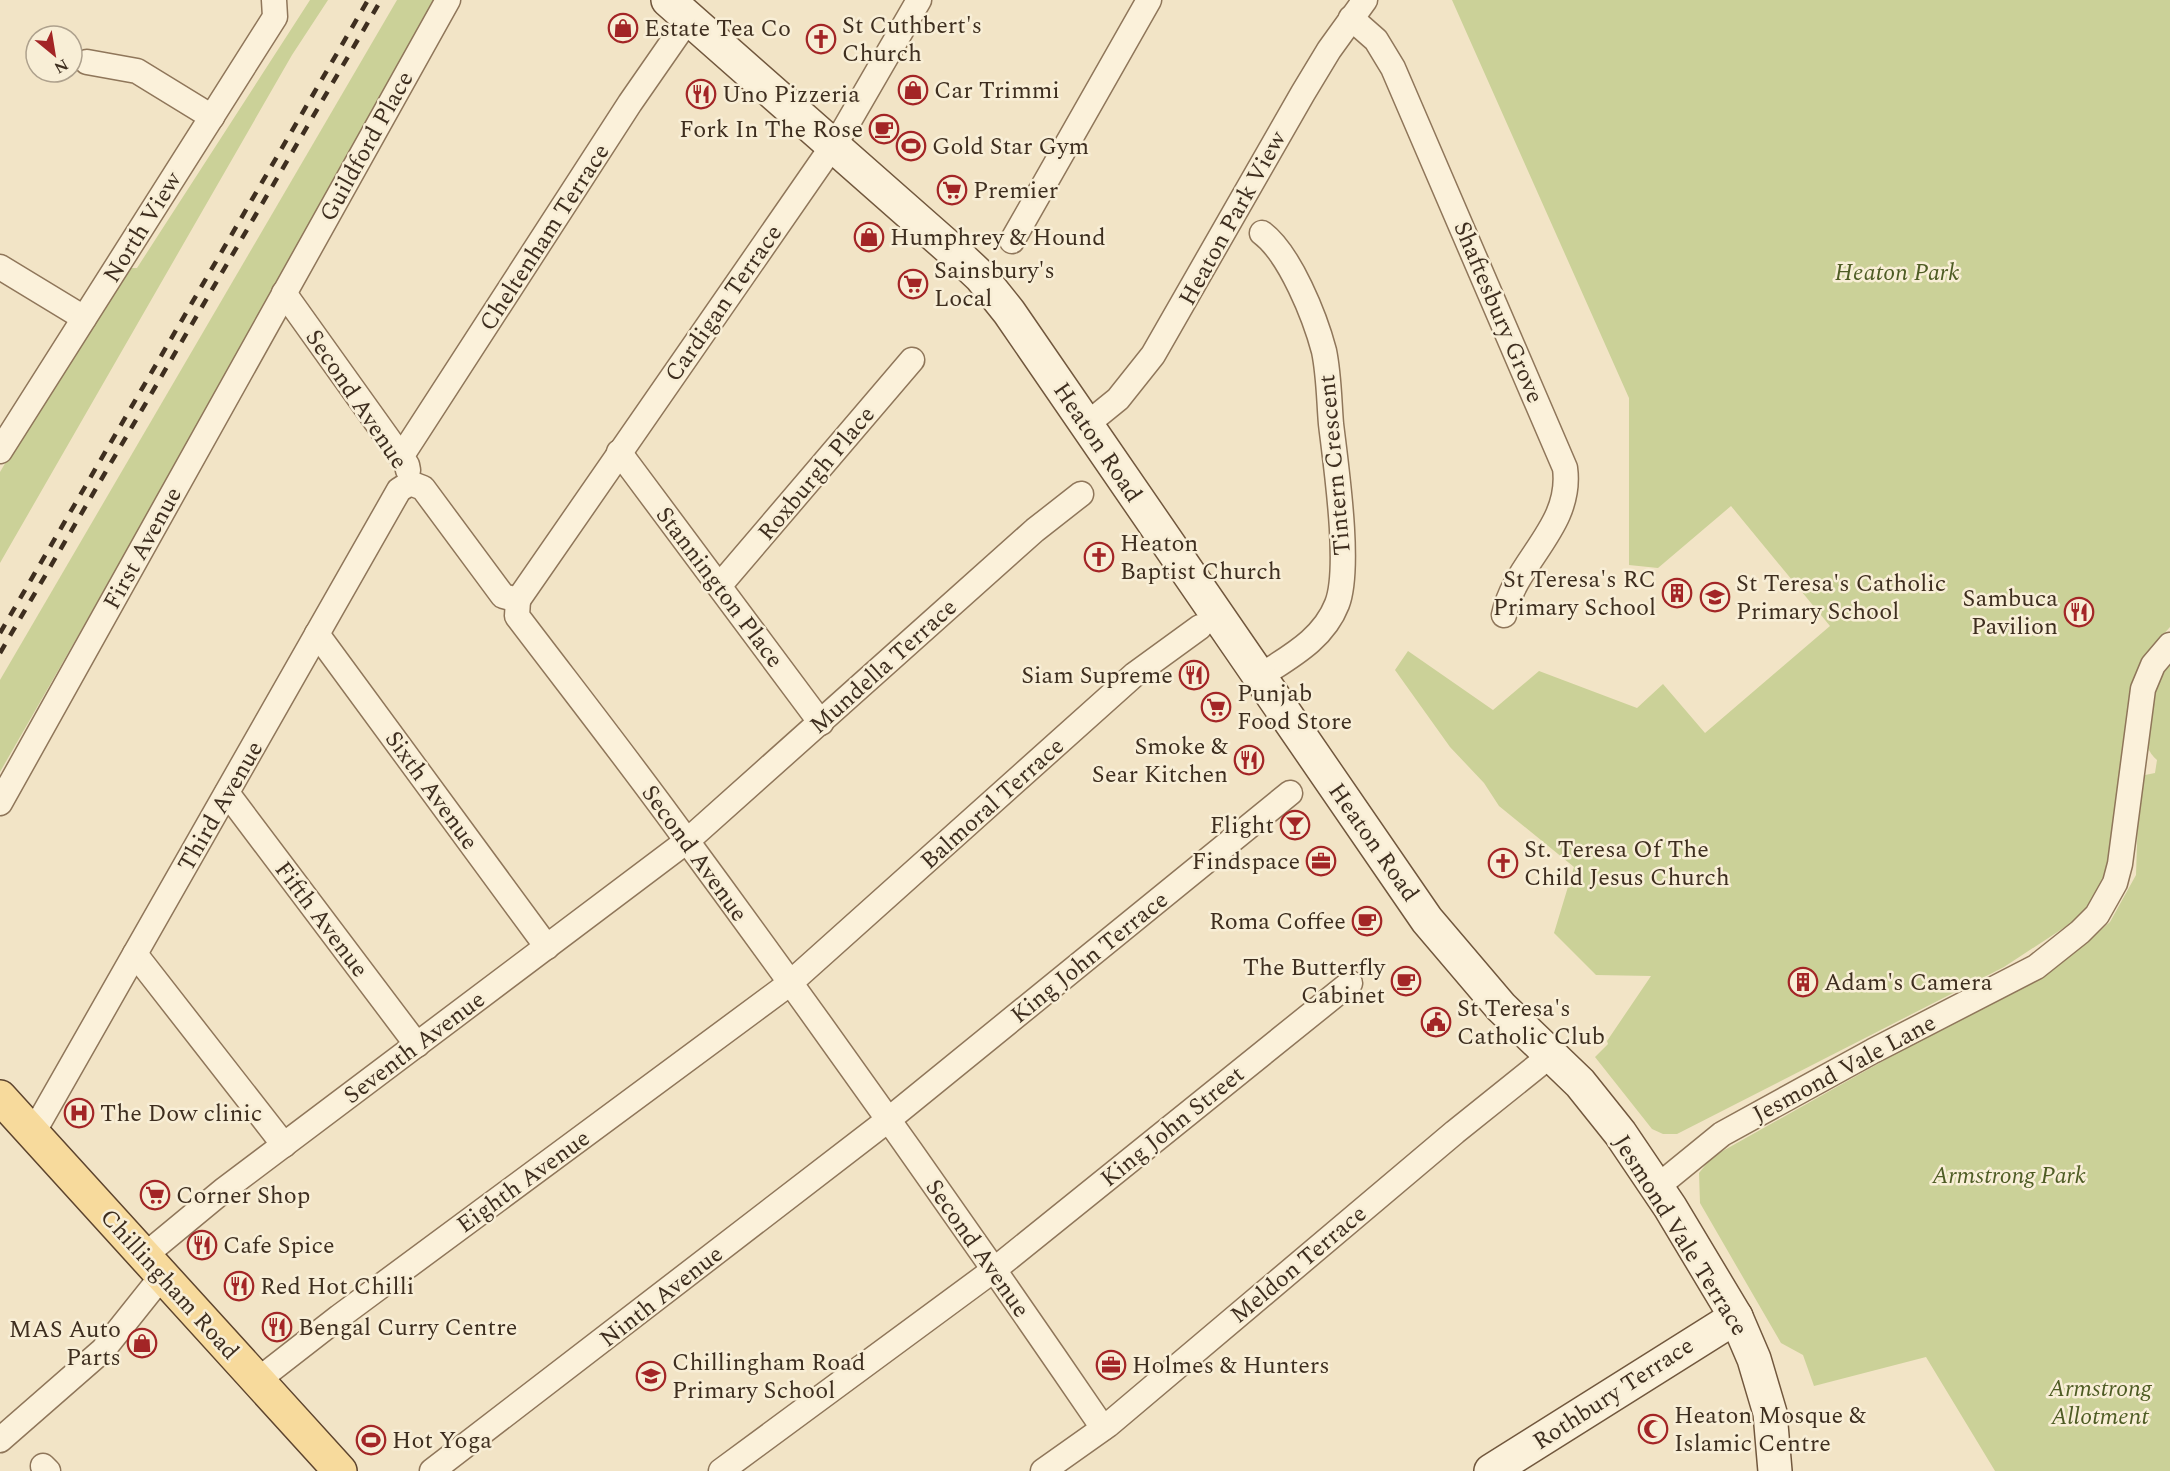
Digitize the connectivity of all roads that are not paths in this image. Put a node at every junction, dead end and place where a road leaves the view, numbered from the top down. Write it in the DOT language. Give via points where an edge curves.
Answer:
graph roads {
  1 [pos="274,0"];
  2 [pos="448,0"];
  3 [pos="919,0"];
  4 [pos="1149,0"];
  5 [pos="678,9"];
  6 [pos="1358,9"];
  7 [pos="87,62"];
  8 [pos="212,117"];
  9 [pos="833,147"];
  10 [pos="1262,233"];
  11 [pos="1012,241"];
  12 [pos="0,267"];
  13 [pos="284,292"];
  14 [pos="84,318"];
  15 [pos="912,360"];
  16 [pos="1086,425"];
  17 [pos="0,451"];
  18 [pos="619,452"];
  19 [pos="401,457"];
  20 [pos="410,483"];
  21 [pos="1081,494"];
  22 [pos="720,585"];
  23 [pos="518,600"];
  24 [pos="1504,615"];
  25 [pos="1200,627"];
  26 [pos="317,634"];
  27 [pos="2170,645"];
  28 [pos="1259,677"];
  29 [pos="821,723"];
  30 [pos="226,793"];
  31 [pos="1290,794"];
  32 [pos="0,803"];
  33 [pos="687,841"];
  34 [pos="547,946"];
  35 [pos="135,954"];
  36 [pos="1350,983"];
  37 [pos="789,984"];
  38 [pos="417,1045"];
  39 [pos="1551,1055"];
  40 [pos="0,1096"];
  41 [pos="888,1120"];
  42 [pos="33,1133"];
  43 [pos="284,1145"];
  44 [pos="1657,1187"];
  45 [pos="153,1266"];
  46 [pos="995,1269"];
  47 [pos="1736,1317"];
  48 [pos="258,1380"];
  49 [pos="1103,1428"];
  50 [pos="0,1440"];
  51 [pos="340,1471"];
  52 [pos="432,1471"];
  53 [pos="721,1471"];
  54 [pos="1043,1471"];
  55 [pos="1491,1471"];
  56 [pos="1775,1471"];
  1 -- 8 [label="street, North View" via="275,17"];
  2 -- 13 [label="street, Guildford Place"];
  3 -- 9 [label="street, Cardigan Terrace"];
  4 -- 11 [label="street"];
  5 -- 9 [label="street, Heaton Road"];
  5 -- 19 [label="street, Cheltenham Terrace" via="630,103"];
  6 -- 16 [label="street, Heaton Park View" via="1303,93 1153,355 1118,399"];
  6 -- 24 [label="street, Shaftesbury Grove" via="1393,68 1565,468 1566,493 1559,515 1515,585"];
  7 -- 8 [label="street" via="137,71"];
  8 -- 14 [label="street, North View"];
  9 -- 16 [label="street, Heaton Road" via="981,277"];
  9 -- 18 [label="street, Cardigan Terrace"];
  10 -- 28 [label="street, Tintern Crescent" via="1277,245 1290,267 1324,352 1342,577 1335,609 1318,636"];
  12 -- 14 [label="street"];
  13 -- 19 [label="street, Second Avenue"];
  13 -- 32 [label="street, First Avenue"];
  14 -- 17 [label="street, North View"];
  15 -- 22 [label="street, Roxburgh Place"];
  16 -- 28 [label="street, Heaton Road"];
  18 -- 22 [label="street, Stannington Place"];
  18 -- 23 [label="street, Cardigan Terrace"];
  19 -- 20 [label="street, Second Avenue" via="407,465"];
  20 -- 23 [label="street, Second Avenue" via="423,488 503,596"];
  20 -- 26 [label="street, Third Avenue" via="399,490"];
  21 -- 29 [label="street, Mundella Terrace" via="1035,530"];
  22 -- 29 [label="street, Stannington Place"];
  23 -- 33 [label="street, Second Avenue" via="518,616"];
  25 -- 37 [label="street, Balmoral Terrace" via="1134,675"];
  26 -- 30 [label="street, Third Avenue"];
  26 -- 34 [label="street, Sixth Avenue"];
  27 -- 44 [label="street, Jesmond Vale Lane" via="2153,665 2143,689 2120,864 2115,883 2097,915 2036,967 1722,1134"];
  28 -- 39 [label="street, Heaton Road" via="1427,920 1501,1007"];
  29 -- 33 [label="street, Mundella Terrace"];
  30 -- 35 [label="street, Third Avenue"];
  30 -- 38 [label="street, Fifth Avenue"];
  31 -- 41 [label="street, King John Terrace"];
  33 -- 34 [label="street, Seventh Avenue"];
  33 -- 37 [label="street, Second Avenue"];
  34 -- 38 [label="street, Seventh Avenue"];
  35 -- 42 [label="street, Third Avenue"];
  35 -- 43 [label="street"];
  36 -- 46 [label="street, King John Street"];
  37 -- 41 [label="street, Second Avenue"];
  37 -- 48 [label="street, Eighth Avenue"];
  38 -- 43 [label="street, Seventh Avenue"];
  39 -- 44 [label="street, Jesmond Vale Terrace" via="1598,1105"];
  39 -- 49 [label="street, Meldon Terrace" via="1455,1131"];
  40 -- 42 [label="main road, Chillingham Road"];
  41 -- 46 [label="street, Second Avenue"];
  41 -- 52 [label="street, Ninth Avenue"];
  42 -- 45 [label="main road, Chillingham Road"];
  43 -- 45 [label="street, Seventh Avenue" via="225,1189"];
  44 -- 47 [label="street, Jesmond Vale Terrace"];
  45 -- 48 [label="main road, Chillingham Road"];
  45 -- 50 [label="street, Seventh Avenue" via="103,1350"];
  46 -- 49 [label="street, Second Avenue"];
  46 -- 53 [label="street, King John Street"];
  47 -- 55 [label="street, Rothbury Terrace"];
  47 -- 56 [label="street, Jesmond Vale Terrace" via="1766,1394"];
  48 -- 51 [label="main road, Chillingham Road"];
  49 -- 54 [label="street, Meldon Terrace"];
}
